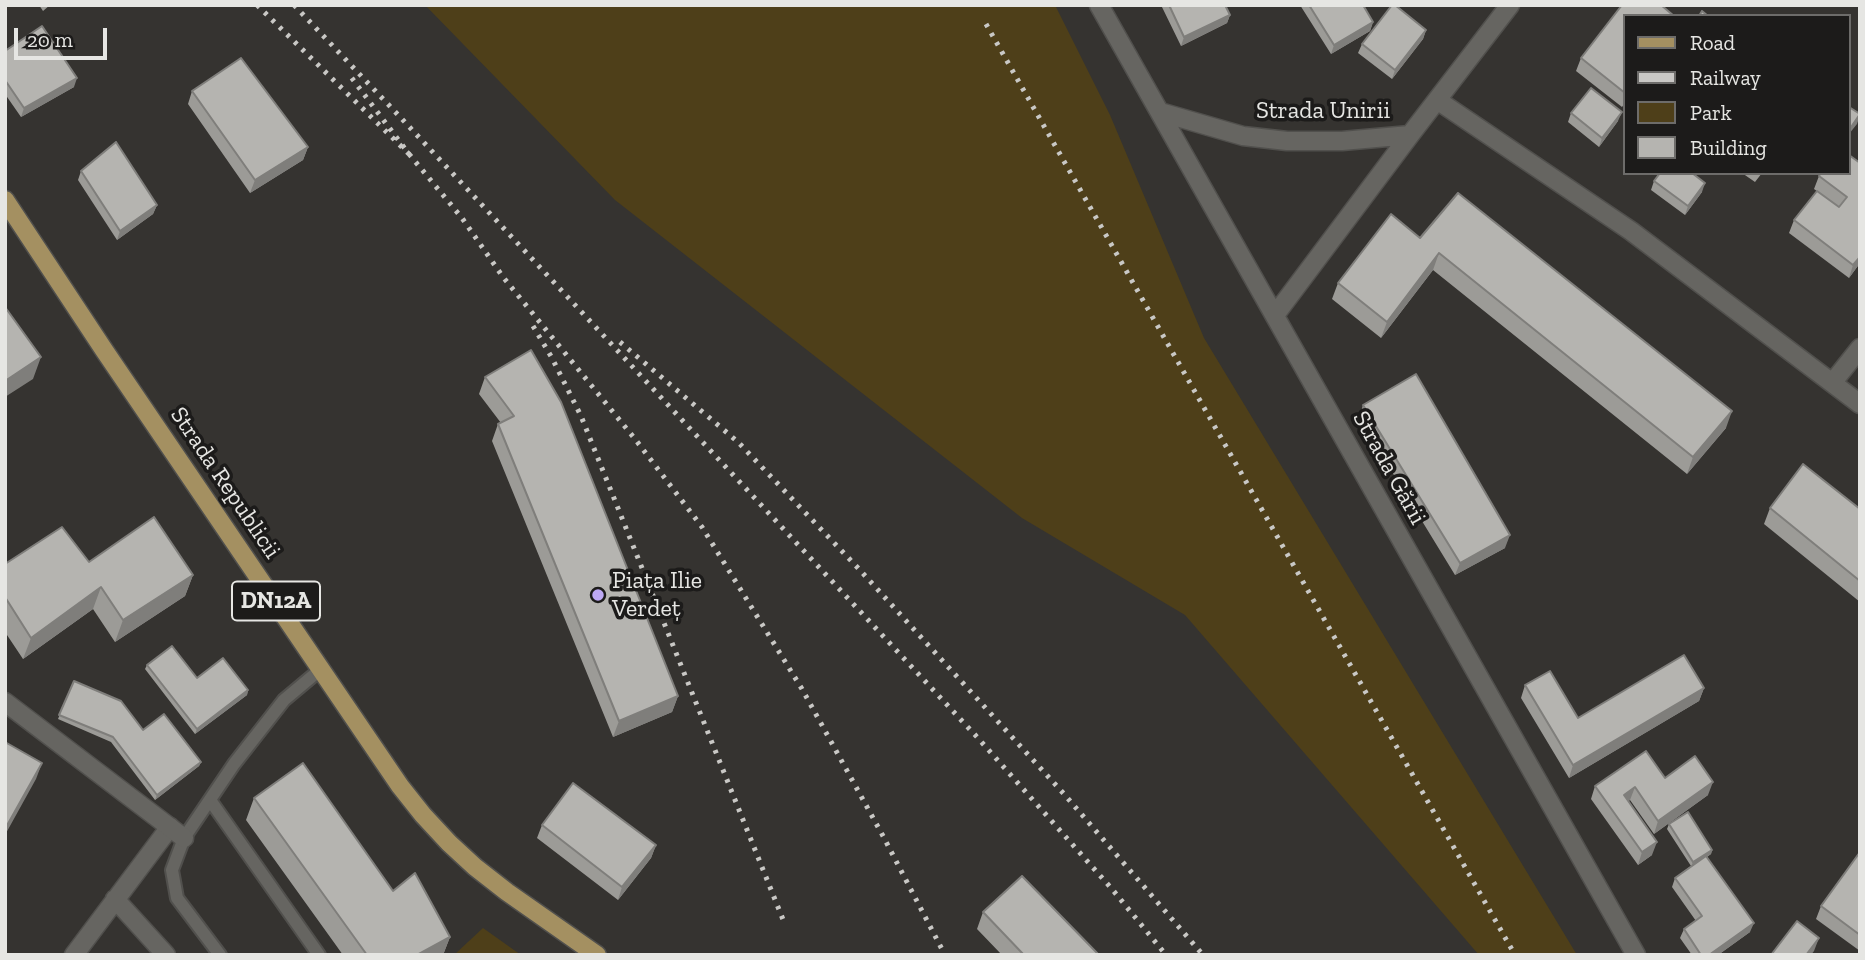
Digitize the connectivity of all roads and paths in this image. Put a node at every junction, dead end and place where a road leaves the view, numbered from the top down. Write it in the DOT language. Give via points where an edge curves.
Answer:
graph roads {
  1 [pos="1099,5"];
  2 [pos="1510,5"];
  3 [pos="1437,100"];
  4 [pos="1160,112"];
  5 [pos="1410,135"];
  6 [pos="5,200"];
  7 [pos="1275,316"];
  8 [pos="1860,348"];
  9 [pos="1833,382"];
  10 [pos="1860,404"];
  11 [pos="321,669"];
  12 [pos="5,702"];
  13 [pos="210,800"];
  14 [pos="177,832"];
  15 [pos="115,900"];
  16 [pos="74,955"];
  17 [pos="166,955"];
  18 [pos="220,955"];
  19 [pos="319,955"];
  20 [pos="597,955"];
  21 [pos="1636,955"];
  1 -- 4 [label="street, Strada Gării"];
  2 -- 3 [label="street, Strada Unirii"];
  3 -- 5 [label="street, Strada Unirii"];
  3 -- 9 [label="street" via="1631,231"];
  4 -- 5 [label="street, Strada Unirii" via="1243,136 1287,141"];
  4 -- 7 [label="street, Strada Gării"];
  5 -- 7 [label="street"];
  6 -- 11 [label="main road, Strada Republicii / DN12A"];
  7 -- 21 [label="street, Strada Gării"];
  8 -- 9 [label="street"];
  9 -- 10 [label="street"];
  11 -- 13 [label="lane" via="284,700"];
  11 -- 20 [label="main road, Strada Republicii / DN12A" via="400,786 449,843 507,892"];
  12 -- 14 [label="street"];
  13 -- 14 [label="lane"];
  13 -- 19 [label="lane"];
  14 -- 15 [label="street"];
  14 -- 18 [label="lane" via="172,870 177,898"];
  15 -- 16 [label="street"];
  15 -- 17 [label="street"];
}
